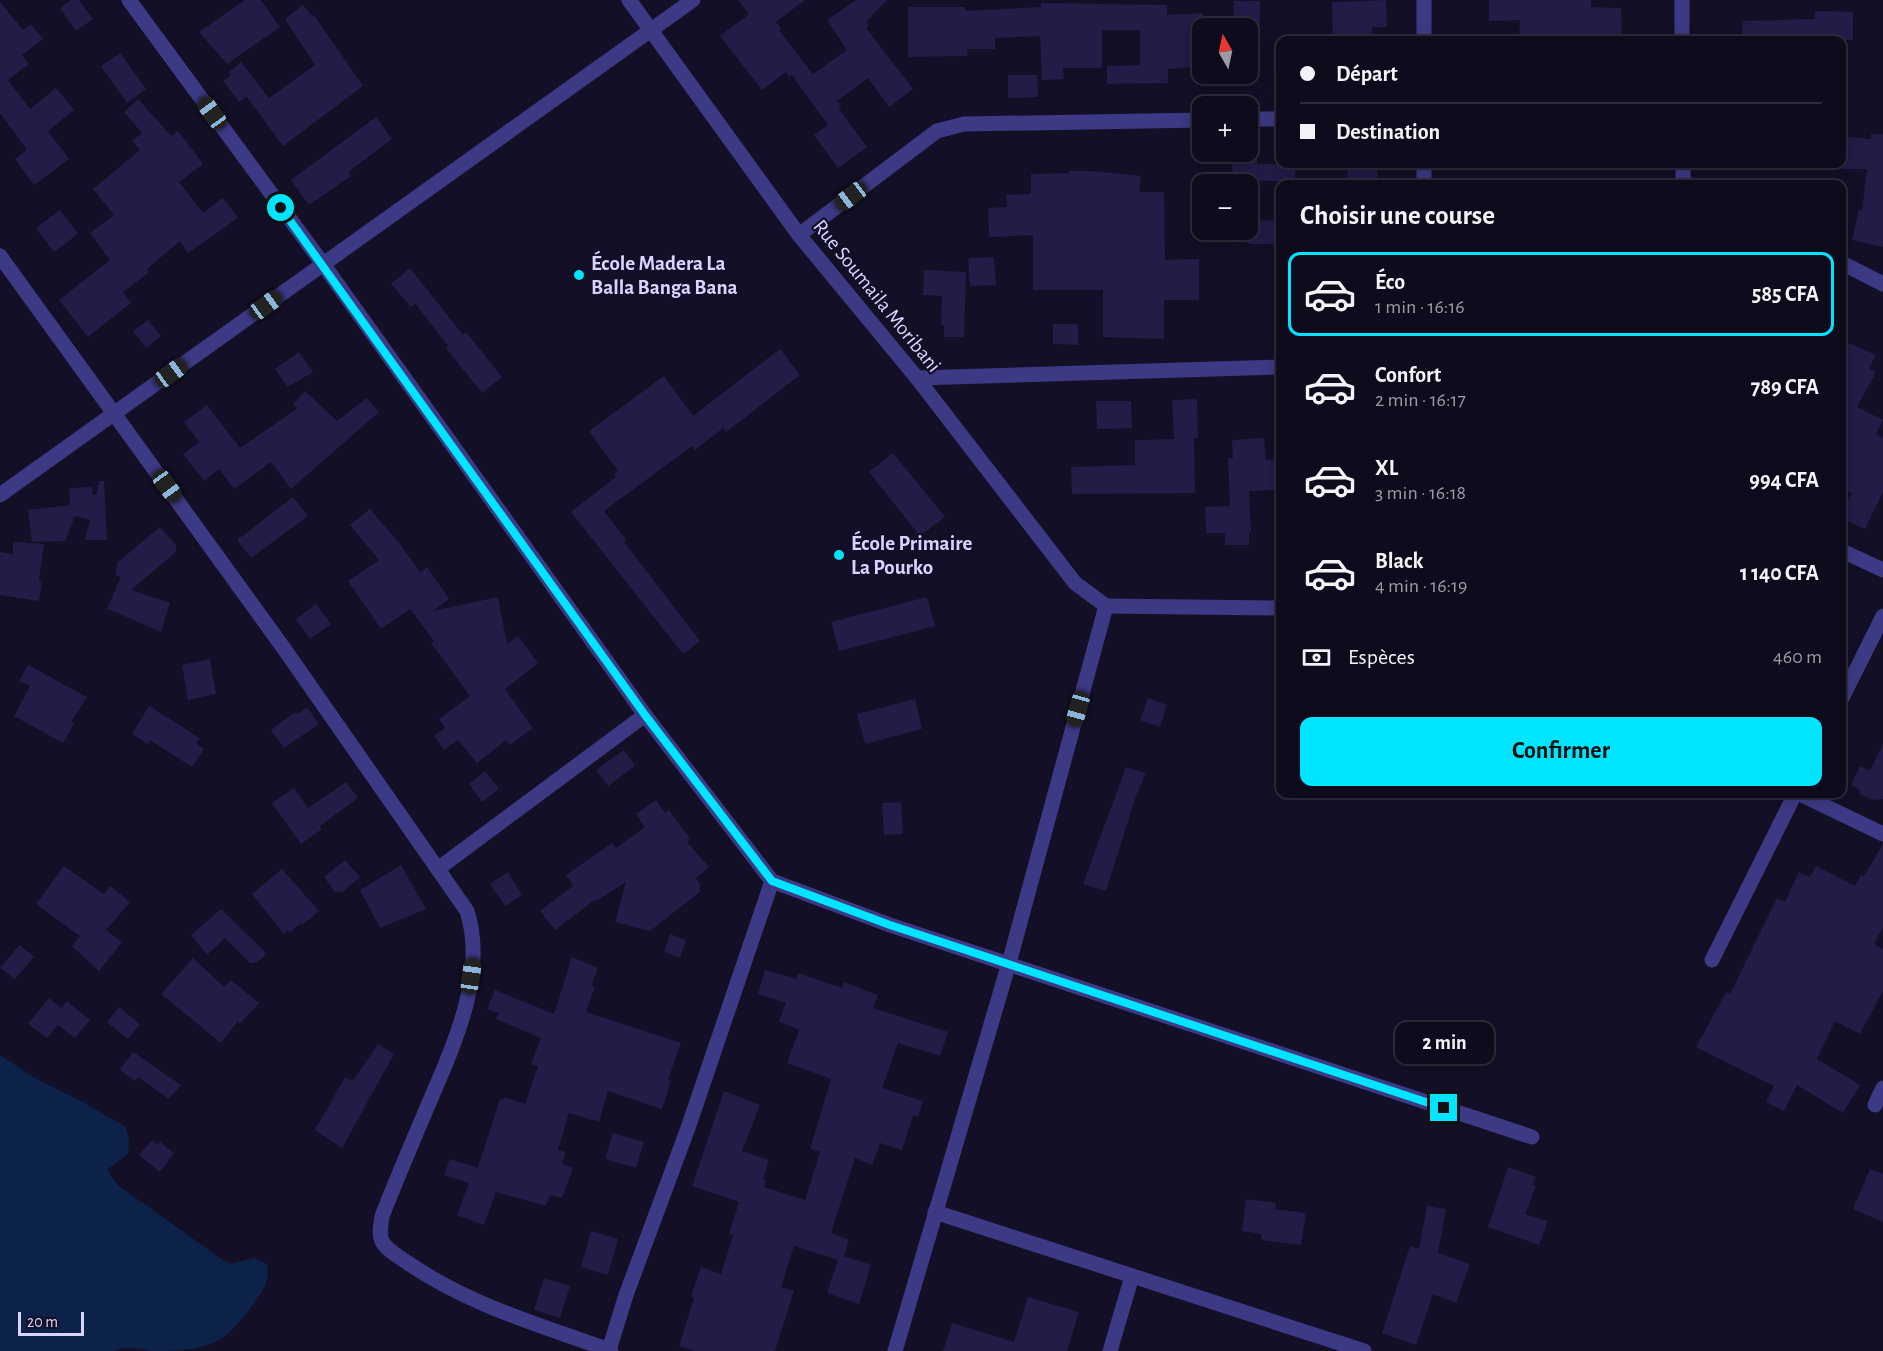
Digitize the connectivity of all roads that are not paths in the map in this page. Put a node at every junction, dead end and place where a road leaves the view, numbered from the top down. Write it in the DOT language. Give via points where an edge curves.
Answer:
graph roads {
  1 [pos="129,0"];
  2 [pos="629,0"];
  3 [pos="693,0"];
  4 [pos="1424,0"];
  5 [pos="1682,0"];
  6 [pos="651,30"];
  7 [pos="1424,36"];
  8 [pos="1682,36"];
  9 [pos="1258,119"];
  10 [pos="1276,119"];
  11 [pos="1192,120"];
  12 [pos="799,235"];
  13 [pos="0,256"];
  14 [pos="323,264"];
  15 [pos="1846,265"];
  16 [pos="1883,284"];
  17 [pos="1276,367"];
  18 [pos="917,378"];
  19 [pos="114,414"];
  20 [pos="0,495"];
  21 [pos="1846,553"];
  22 [pos="1883,570"];
  23 [pos="1106,606"];
  24 [pos="1276,608"];
  25 [pos="1883,616"];
  26 [pos="1846,690"];
  27 [pos="645,715"];
  28 [pos="1793,798"];
  29 [pos="1808,798"];
  30 [pos="1883,834"];
  31 [pos="439,868"];
  32 [pos="772,881"];
  33 [pos="1712,960"];
  34 [pos="1009,963"];
  35 [pos="1883,1088"];
  36 [pos="1875,1105"];
  37 [pos="1532,1137"];
  38 [pos="935,1212"];
  39 [pos="1132,1276"];
  40 [pos="610,1351"];
  41 [pos="895,1351"];
  42 [pos="1110,1351"];
  43 [pos="1364,1351"];
  1 -- 14 [label="street"];
  2 -- 6 [label="street, Rue Soumaila Moribani"];
  3 -- 6 [label="street"];
  4 -- 7 [label="street"];
  5 -- 8 [label="street"];
  6 -- 12 [label="street, Rue Soumaila Moribani"];
  6 -- 14 [label="street"];
  9 -- 10 [label="street"];
  11 -- 12 [label="street" via="964,124 945,128"];
  12 -- 18 [label="street, Rue Soumaila Moribani"];
  13 -- 19 [label="street"];
  14 -- 19 [label="street"];
  14 -- 27 [label="street"];
  15 -- 16 [label="street"];
  17 -- 18 [label="street"];
  18 -- 23 [label="street, Rue Soumaila Moribani" via="1075,583"];
  19 -- 20 [label="street"];
  19 -- 31 [label="street"];
  21 -- 22 [label="street"];
  23 -- 24 [label="street"];
  23 -- 34 [label="street"];
  25 -- 26 [label="street"];
  27 -- 31 [label="street"];
  27 -- 32 [label="street"];
  28 -- 33 [label="street"];
  29 -- 30 [label="street"];
  31 -- 40 [label="street" via="472,924 471,976 453,1045 382,1216 383,1242 416,1269 473,1300"];
  32 -- 34 [label="street"];
  32 -- 40 [label="street" via="692,1117 626,1295"];
  34 -- 37 [label="street"];
  34 -- 38 [label="street"];
  35 -- 36 [label="street"];
  38 -- 39 [label="street"];
  38 -- 41 [label="street"];
  39 -- 42 [label="street"];
  39 -- 43 [label="street"];
}
